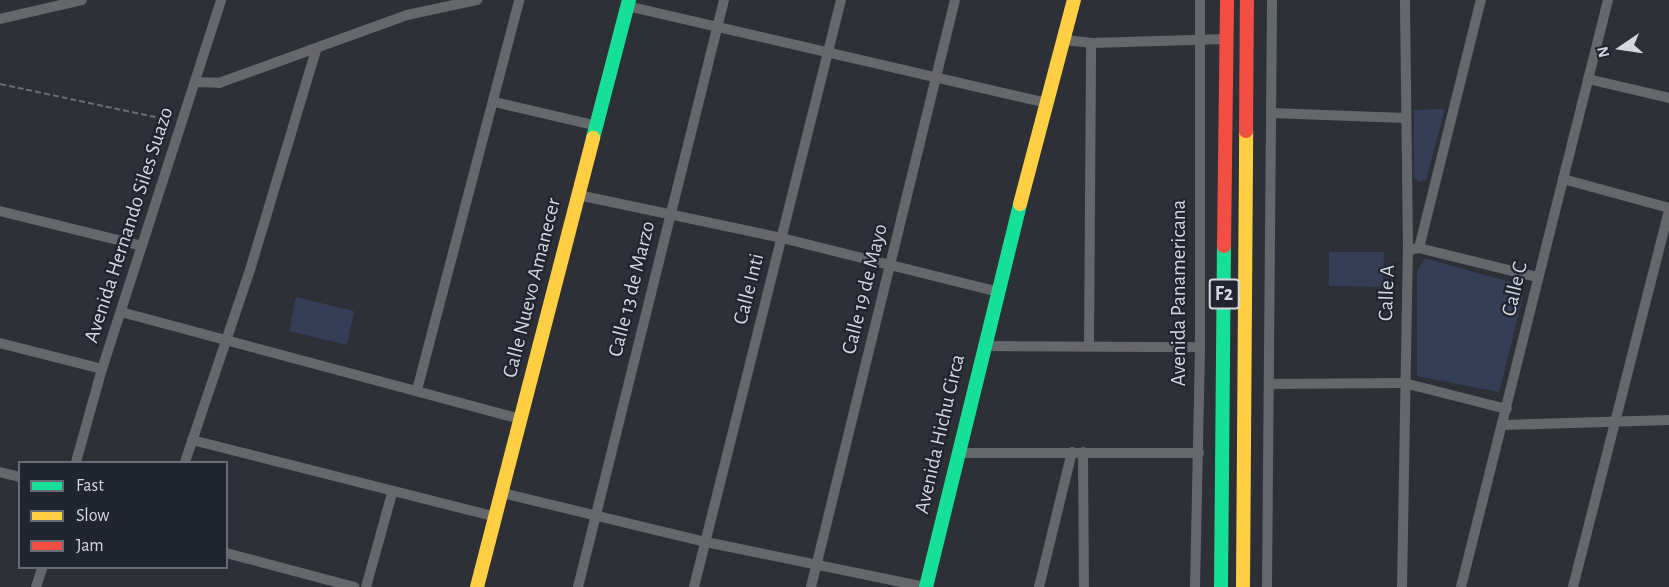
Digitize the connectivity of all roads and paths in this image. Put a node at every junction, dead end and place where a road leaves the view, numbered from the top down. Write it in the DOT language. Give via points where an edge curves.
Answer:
graph roads {
  1 [pos="81,0"];
  2 [pos="221,0"];
  3 [pos="477,0"];
  4 [pos="519,0"];
  5 [pos="724,0"];
  6 [pos="842,0"];
  7 [pos="955,0"];
  8 [pos="1074,0"];
  9 [pos="1200,0"];
  10 [pos="1227,0"];
  11 [pos="1247,0"];
  12 [pos="1272,0"];
  13 [pos="1405,0"];
  14 [pos="1481,0"];
  15 [pos="1608,0"];
  16 [pos="628,3"];
  17 [pos="0,19"];
  18 [pos="716,30"];
  19 [pos="1064,39"];
  20 [pos="1227,39"];
  21 [pos="1200,40"];
  22 [pos="1091,42"];
  23 [pos="316,50"];
  24 [pos="829,55"];
  25 [pos="1588,79"];
  26 [pos="937,80"];
  27 [pos="196,82"];
  28 [pos="0,84"];
  29 [pos="1669,98"];
  30 [pos="494,102"];
  31 [pos="1048,103"];
  32 [pos="1271,113"];
  33 [pos="1405,118"];
  34 [pos="183,123"];
  35 [pos="597,126"];
  36 [pos="1563,179"];
  37 [pos="578,195"];
  38 [pos="1669,208"];
  39 [pos="0,211"];
  40 [pos="671,214"];
  41 [pos="782,238"];
  42 [pos="142,246"];
  43 [pos="1414,249"];
  44 [pos="891,265"];
  45 [pos="1537,277"];
  46 [pos="998,292"];
  47 [pos="121,312"];
  48 [pos="225,339"];
  49 [pos="0,343"];
  50 [pos="983,346"];
  51 [pos="1089,346"];
  52 [pos="1200,347"];
  53 [pos="102,369"];
  54 [pos="1404,383"];
  55 [pos="1269,384"];
  56 [pos="417,390"];
  57 [pos="1507,409"];
  58 [pos="521,419"];
  59 [pos="1669,420"];
  60 [pos="1615,422"];
  61 [pos="1503,425"];
  62 [pos="192,440"];
  63 [pos="1078,452"];
  64 [pos="957,453"];
  65 [pos="1199,453"];
  66 [pos="76,461"];
  67 [pos="185,461"];
  68 [pos="0,472"];
  69 [pos="18,476"];
  70 [pos="392,493"];
  71 [pos="502,493"];
  72 [pos="597,516"];
  73 [pos="496,517"];
  74 [pos="706,542"];
  75 [pos="228,554"];
  76 [pos="818,563"];
  77 [pos="41,569"];
  78 [pos="36,587"];
  79 [pos="355,587"];
  80 [pos="366,587"];
  81 [pos="477,587"];
  82 [pos="578,587"];
  83 [pos="694,587"];
  84 [pos="812,587"];
  85 [pos="926,587"];
  86 [pos="1039,587"];
  87 [pos="1084,587"];
  88 [pos="1195,587"];
  89 [pos="1221,587"];
  90 [pos="1243,587"];
  91 [pos="1267,587"];
  92 [pos="1402,587"];
  93 [pos="1461,587"];
  94 [pos="1573,587"];
  1 -- 17 [label="street"];
  2 -- 27 [label="street, Avenida Hernando Siles Suazo"];
  3 -- 23 [label="street" via="407,15"];
  4 -- 30 [label="street"];
  5 -- 18 [label="street, Calle 13 de Marzo"];
  6 -- 24 [label="street, Calle Inti"];
  7 -- 26 [label="street, Calle 19 de Mayo"];
  8 -- 19 [label="main road, Avenida Hichu Circa"];
  9 -- 21 [label="street, Avenida Panamericana"];
  10 -- 20 [label="main road, Avenida Panamericana / F2"];
  11 -- 90 [label="main road, F2"];
  12 -- 32 [label="street"];
  13 -- 33 [label="street, Calle A"];
  14 -- 43 [label="street"];
  15 -- 25 [label="street, Calle C"];
  16 -- 18 [label="street"];
  16 -- 35 [label="main road, Calle Nuevo Amanecer"];
  18 -- 24 [label="street"];
  18 -- 40 [label="street, Calle 13 de Marzo"];
  19 -- 22 [label="street"];
  19 -- 31 [label="main road, Avenida Hichu Circa"];
  20 -- 21 [label="street"];
  20 -- 89 [label="main road, Avenida Panamericana / F2"];
  21 -- 22 [label="street"];
  21 -- 52 [label="street, Avenida Panamericana"];
  22 -- 51 [label="street"];
  23 -- 27 [label="street" via="219,82"];
  23 -- 48 [label="street" via="250,270"];
  24 -- 26 [label="street"];
  24 -- 41 [label="street, Calle Inti"];
  25 -- 29 [label="street"];
  25 -- 36 [label="street, Calle C"];
  26 -- 31 [label="street"];
  26 -- 44 [label="street, Calle 19 de Mayo"];
  27 -- 34 [label="street, Avenida Hernando Siles Suazo"];
  28 -- 34 [label="path"];
  30 -- 35 [label="street"];
  30 -- 56 [label="street"];
  31 -- 46 [label="main road, Avenida Hichu Circa"];
  32 -- 33 [label="street"];
  32 -- 55 [label="street"];
  33 -- 43 [label="street, Calle A"];
  34 -- 42 [label="street, Avenida Hernando Siles Suazo"];
  35 -- 37 [label="main road, Calle Nuevo Amanecer"];
  36 -- 38 [label="street"];
  36 -- 45 [label="street, Calle C"];
  37 -- 40 [label="street"];
  37 -- 58 [label="main road, Calle Nuevo Amanecer"];
  38 -- 60 [label="street"];
  39 -- 42 [label="street"];
  40 -- 41 [label="street"];
  40 -- 72 [label="street, Calle 13 de Marzo"];
  41 -- 44 [label="street"];
  41 -- 74 [label="street, Calle Inti"];
  42 -- 47 [label="street, Avenida Hernando Siles Suazo"];
  43 -- 45 [label="street"];
  43 -- 54 [label="street, Calle A"];
  44 -- 46 [label="street"];
  44 -- 76 [label="street, Calle 19 de Mayo"];
  45 -- 57 [label="street, Calle C"];
  46 -- 50 [label="main road, Avenida Hichu Circa"];
  47 -- 48 [label="street"];
  47 -- 53 [label="street, Avenida Hernando Siles Suazo"];
  48 -- 56 [label="street"];
  48 -- 62 [label="street"];
  49 -- 53 [label="street"];
  50 -- 51 [label="street"];
  50 -- 64 [label="main road, Avenida Hichu Circa"];
  51 -- 52 [label="street"];
  52 -- 65 [label="street, Avenida Panamericana"];
  53 -- 66 [label="street, Avenida Hernando Siles Suazo"];
  54 -- 55 [label="street"];
  54 -- 57 [label="street"];
  54 -- 92 [label="street, Calle A"];
  55 -- 91 [label="street"];
  56 -- 58 [label="street"];
  57 -- 61 [label="street, Calle C"];
  58 -- 71 [label="main road, Calle Nuevo Amanecer"];
  59 -- 60 [label="street"];
  60 -- 61 [label="street"];
  60 -- 94 [label="street"];
  61 -- 93 [label="street, Calle C"];
  62 -- 67 [label="street"];
  62 -- 70 [label="street"];
  63 -- 64 [label="street"];
  63 -- 65 [label="street"];
  63 -- 86 [label="street"];
  63 -- 87 [label="street"];
  64 -- 85 [label="main road, Avenida Hichu Circa"];
  65 -- 88 [label="street, Avenida Panamericana"];
  68 -- 69 [label="street"];
  70 -- 73 [label="street"];
  70 -- 80 [label="street"];
  71 -- 72 [label="street"];
  71 -- 73 [label="main road, Calle Nuevo Amanecer"];
  72 -- 74 [label="street"];
  72 -- 82 [label="street, Calle 13 de Marzo"];
  73 -- 81 [label="main road, Calle Nuevo Amanecer"];
  74 -- 76 [label="street"];
  74 -- 83 [label="street, Calle Inti"];
  75 -- 79 [label="street"];
  76 -- 84 [label="street, Calle 19 de Mayo"];
  76 -- 85 [label="street"];
  77 -- 78 [label="street"];
}
